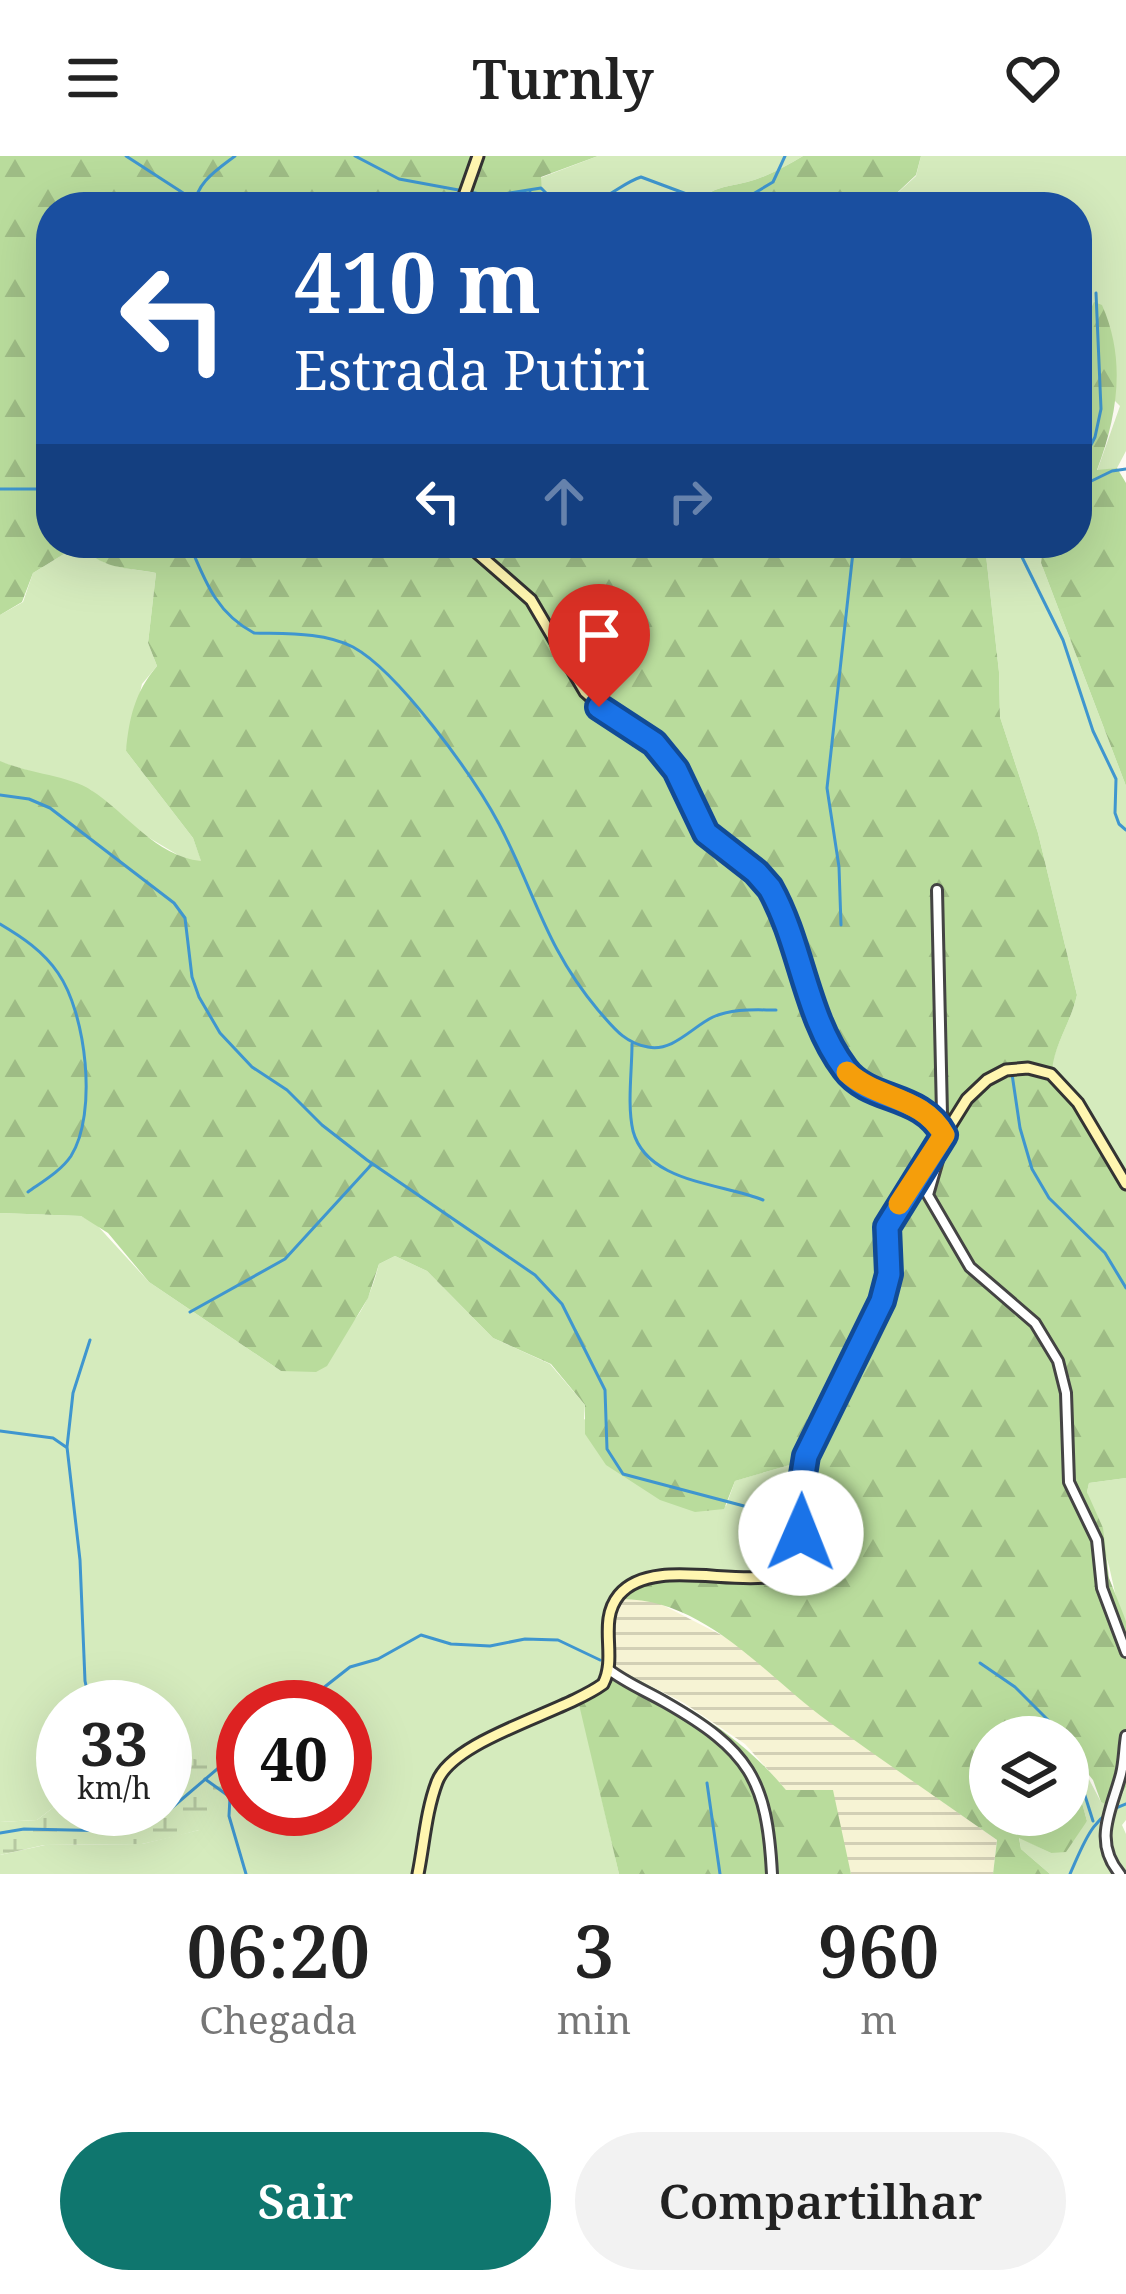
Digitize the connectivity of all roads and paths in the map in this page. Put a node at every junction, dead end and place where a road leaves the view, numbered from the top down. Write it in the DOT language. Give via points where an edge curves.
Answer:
graph roads {
  1 [pos="478,156"];
  2 [pos="465,192"];
  3 [pos="483,558"];
  4 [pos="937,890"];
  5 [pos="947,1131"];
  6 [pos="1126,1184"];
  7 [pos="1126,1652"];
  8 [pos="608,1670"];
  9 [pos="1126,1736"];
  10 [pos="418,1874"];
  11 [pos="772,1874"];
  12 [pos="1120,1874"];
  1 -- 2 [label="street"];
  3 -- 5 [label="street" via="531,600 585,692 665,755 706,833 770,888 826,1039 848,1074"];
  4 -- 5 [label="street"];
  5 -- 6 [label="street" via="995,1074 1051,1074"];
  5 -- 7 [label="street" via="928,1195 970,1267 1035,1322 1058,1361 1069,1482 1097,1540 1102,1588"];
  5 -- 8 [label="street" via="887,1227 882,1301 806,1456 798,1565 771,1576 634,1581 610,1610"];
  8 -- 10 [label="street" via="598,1688 444,1768"];
  8 -- 11 [label="street" via="748,1765 766,1808"];
  9 -- 12 [label="street" via="1105,1832"];
}
